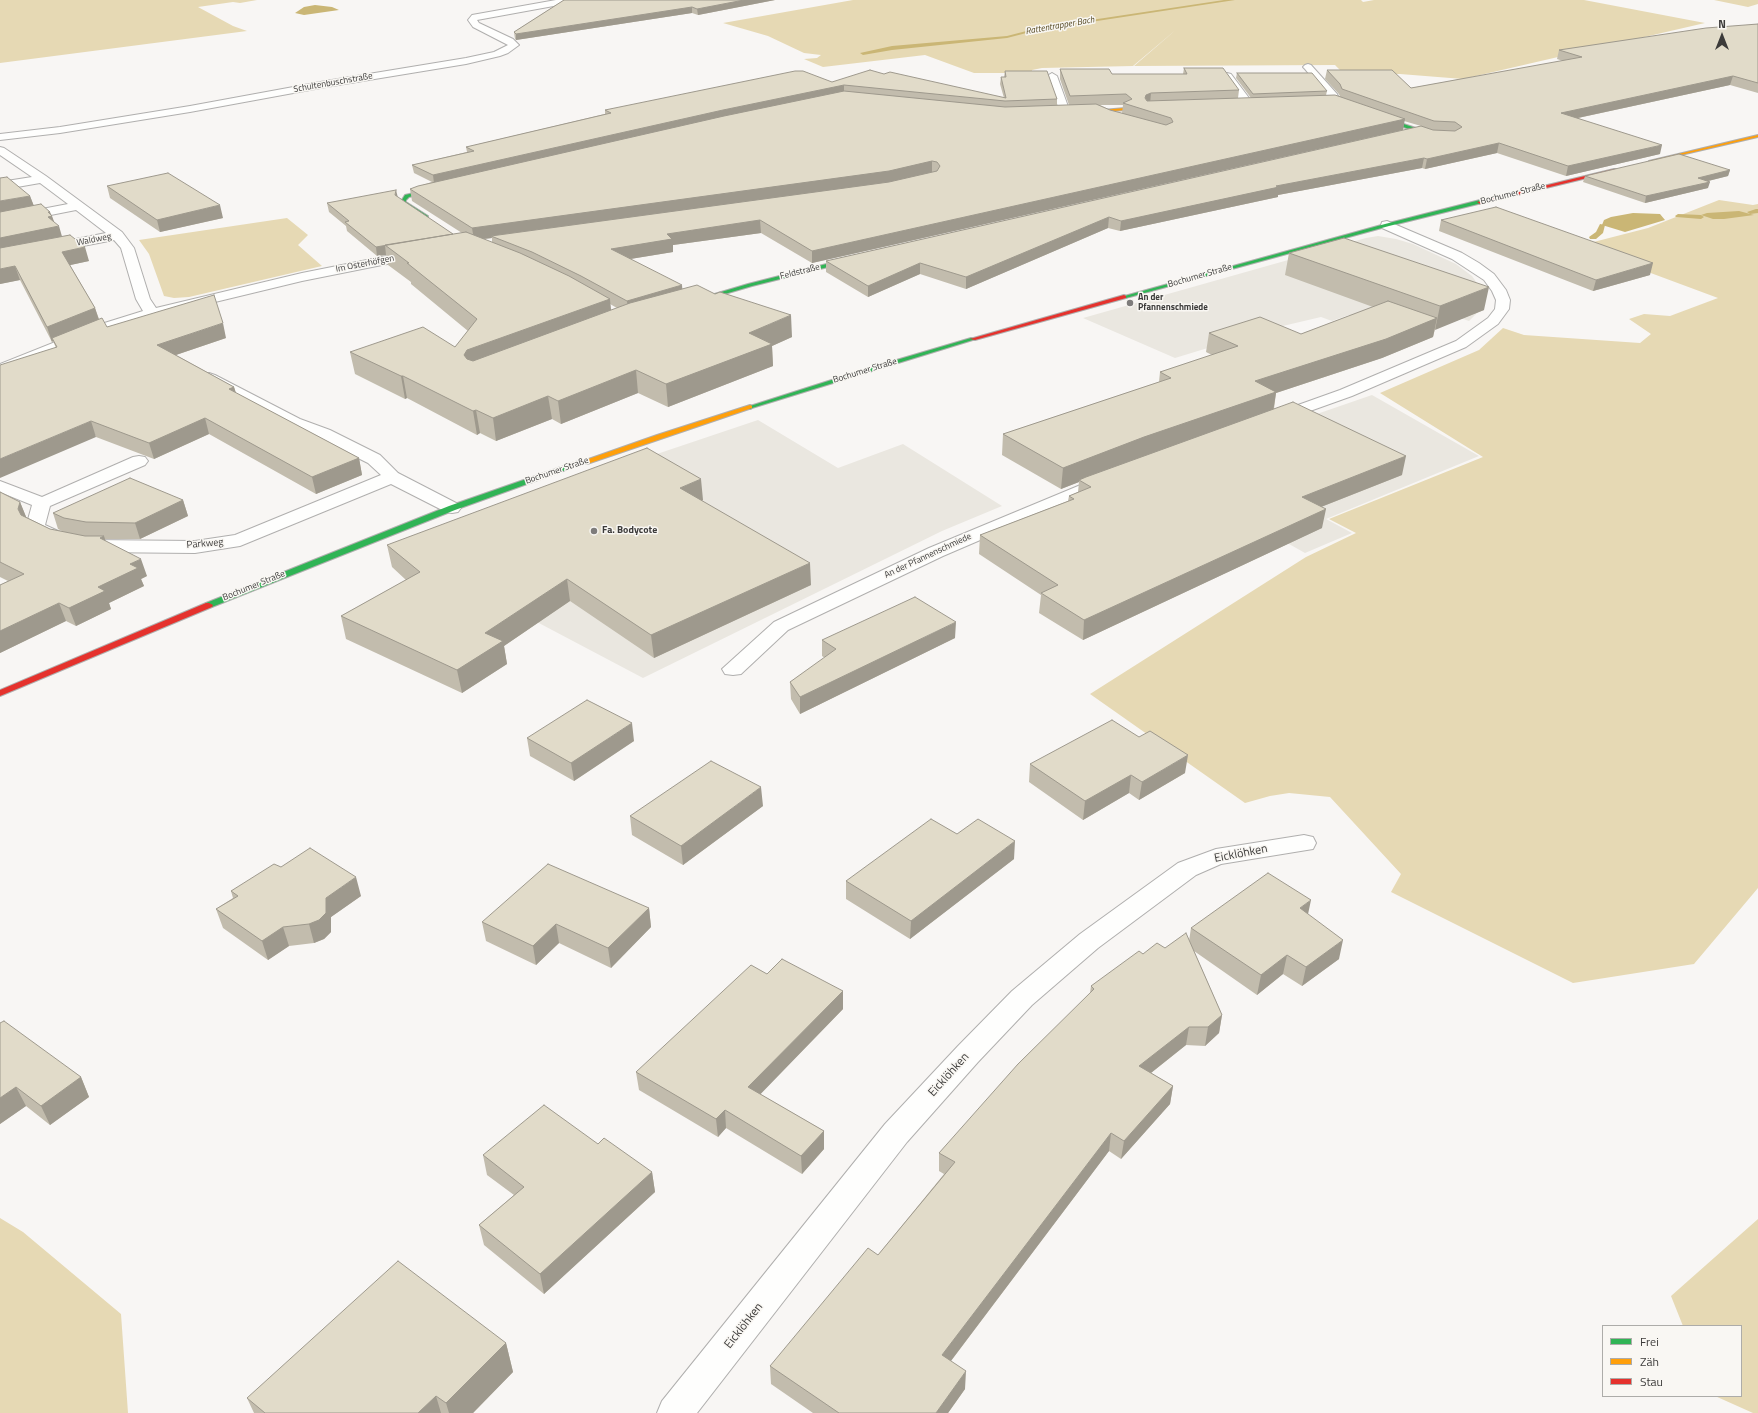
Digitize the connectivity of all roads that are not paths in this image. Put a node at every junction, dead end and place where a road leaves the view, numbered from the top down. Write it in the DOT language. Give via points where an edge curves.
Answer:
graph roads {
  1 [pos="570,0"];
  2 [pos="1308,67"];
  3 [pos="1052,76"];
  4 [pos="1227,76"];
  5 [pos="1336,103"];
  6 [pos="1252,104"];
  7 [pos="1234,105"];
  8 [pos="1100,111"];
  9 [pos="1062,112"];
  10 [pos="1123,114"];
  11 [pos="1370,114"];
  12 [pos="1420,131"];
  13 [pos="1432,135"];
  14 [pos="1758,136"];
  15 [pos="0,137"];
  16 [pos="1386,138"];
  17 [pos="0,150"];
  18 [pos="1642,163"];
  19 [pos="1620,168"];
  20 [pos="42,179"];
  21 [pos="452,185"];
  22 [pos="0,186"];
  23 [pos="78,206"];
  24 [pos="0,220"];
  25 [pos="435,223"];
  26 [pos="1387,225"];
  27 [pos="117,235"];
  28 [pos="431,252"];
  29 [pos="0,258"];
  30 [pos="860,258"];
  31 [pos="687,303"];
  32 [pos="152,313"];
  33 [pos="0,370"];
  34 [pos="200,372"];
  35 [pos="1263,422"];
  36 [pos="139,461"];
  37 [pos="1120,474"];
  38 [pos="392,477"];
  39 [pos="0,486"];
  40 [pos="42,503"];
  41 [pos="452,508"];
  42 [pos="733,669"];
  43 [pos="0,693"];
  44 [pos="1304,843"];
  45 [pos="675,1413"];
  1 -- 15 [label="street, Schultenbuschstraße" via="475,17 472,20 476,25 514,45 505,51 487,56 184,110"];
  2 -- 5 [label="street"];
  3 -- 9 [label="street"];
  4 -- 6 [label="street"];
  6 -- 7 [label="main road"];
  8 -- 9 [label="main road"];
  8 -- 10 [label="street"];
  11 -- 12 [label="main road"];
  12 -- 13 [label="street"];
  12 -- 16 [label="main road"];
  14 -- 18 [label="main road"];
  17 -- 20 [label="street, Waldweg"];
  19 -- 26 [label="main road, Bochumer Straße"];
  20 -- 22 [label="street"];
  20 -- 23 [label="street, Waldweg"];
  21 -- 25 [label="main road" via="416,193 404,200 403,203"];
  23 -- 24 [label="street"];
  23 -- 27 [label="street, Waldweg"];
  26 -- 35 [label="street" via="1474,266 1489,277 1499,290 1503,300 1502,309 1493,321 1462,344 1346,393"];
  26 -- 41 [label="main road, Bochumer Straße" via="1058,314 868,370 659,436"];
  27 -- 29 [label="street, Waldweg"];
  27 -- 32 [label="street, Waldweg" via="127,248 143,299"];
  28 -- 32 [label="street, Im Osterhöfgen" via="302,277"];
  30 -- 31 [label="main road, Feldstraße"];
  32 -- 33 [label="street, Im Osterhöfgen" via="103,328"];
  34 -- 38 [label="street" via="294,423 324,434 374,459"];
  36 -- 40 [label="street"];
  37 -- 42 [label="street, An der Pfannenschmiede" via="936,552 781,626"];
  38 -- 40 [label="street, Parkweg" via="240,540 195,547 74,544 35,527"];
  38 -- 41 [label="street"];
  39 -- 40 [label="street"];
  41 -- 43 [label="main road, Bochumer Straße" via="168,621"];
  44 -- 45 [label="street, Eicklöhken" via="1216,857 1187,869 1089,941 1022,998 896,1133"];
}
